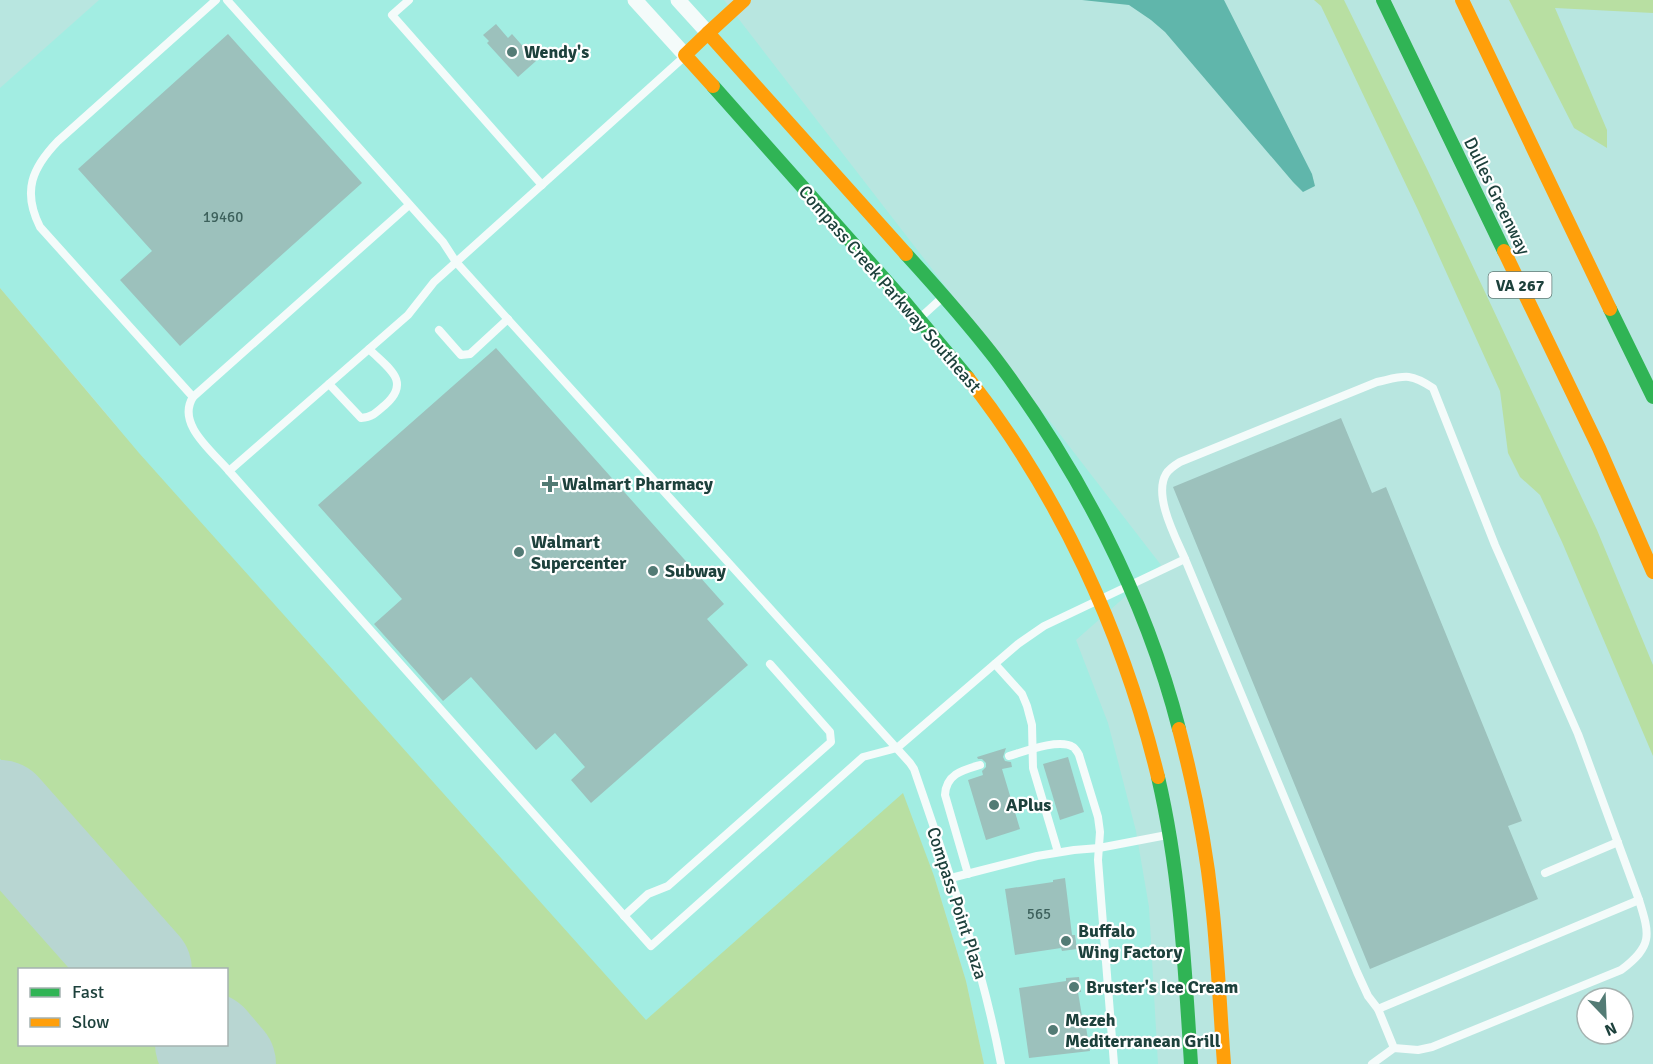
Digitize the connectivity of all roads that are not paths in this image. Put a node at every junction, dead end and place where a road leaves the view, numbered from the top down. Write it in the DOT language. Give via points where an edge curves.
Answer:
graph roads {
  1 [pos="216,0"];
  2 [pos="227,0"];
  3 [pos="409,0"];
  4 [pos="635,0"];
  5 [pos="678,0"];
  6 [pos="744,0"];
  7 [pos="1383,0"];
  8 [pos="1462,0"];
  9 [pos="708,33"];
  10 [pos="685,56"];
  11 [pos="542,185"];
  12 [pos="409,205"];
  13 [pos="456,262"];
  14 [pos="944,296"];
  15 [pos="920,318"];
  16 [pos="508,319"];
  17 [pos="439,330"];
  18 [pos="369,349"];
  19 [pos="329,384"];
  20 [pos="193,397"];
  21 [pos="1653,397"];
  22 [pos="229,471"];
  23 [pos="1185,559"];
  24 [pos="1653,572"];
  25 [pos="1129,586"];
  26 [pos="1100,600"];
  27 [pos="770,664"];
  28 [pos="995,664"];
  29 [pos="897,748"];
  30 [pos="1033,748"];
  31 [pos="1009,756"];
  32 [pos="980,765"];
  33 [pos="1169,835"];
  34 [pos="1618,842"];
  35 [pos="1099,848"];
  36 [pos="1058,852"];
  37 [pos="1545,873"];
  38 [pos="968,874"];
  39 [pos="951,879"];
  40 [pos="1639,900"];
  41 [pos="624,916"];
  42 [pos="1378,1009"];
  43 [pos="1394,1048"];
  44 [pos="1000,1064"];
  45 [pos="1114,1064"];
  46 [pos="1191,1064"];
  47 [pos="1224,1064"];
  48 [pos="1372,1064"];
  1 -- 20 [label="lane" via="58,141 43,157 33,177 31,194 40,227"];
  2 -- 12 [label="lane, Compass Point Plaza"];
  3 -- 11 [label="lane" via="392,15"];
  4 -- 10 [label="street, Compass Creek Parkway Southeast"];
  5 -- 9 [label="street, Compass Creek Parkway Southeast"];
  6 -- 9 [label="main road"];
  7 -- 24 [label="main road, Dulles Greenway / VA 267" via="1599,448"];
  8 -- 21 [label="main road"];
  9 -- 10 [label="main road"];
  9 -- 14 [label="main road, Compass Creek Parkway Southeast"];
  10 -- 11 [label="lane"];
  10 -- 15 [label="main road, Compass Creek Parkway Southeast"];
  11 -- 13 [label="lane"];
  12 -- 13 [label="lane, Compass Point Plaza"];
  12 -- 20 [label="lane"];
  13 -- 16 [label="lane, Compass Point Plaza"];
  13 -- 18 [label="lane" via="408,315"];
  14 -- 15 [label="lane"];
  14 -- 25 [label="main road, Compass Creek Parkway Southeast" via="1010,379 1056,448"];
  15 -- 26 [label="main road, Compass Creek Parkway Southeast" via="959,364 1011,437 1059,517"];
  16 -- 17 [label="lane" via="470,354 461,355"];
  16 -- 29 [label="lane, Compass Point Plaza"];
  18 -- 19 [label="lane"];
  18 -- 19 [label="lane" via="395,375 398,386 394,397 371,417 361,418"];
  19 -- 22 [label="lane"];
  20 -- 22 [label="lane" via="187,406 192,428"];
  22 -- 41 [label="lane"];
  23 -- 25 [label="lane"];
  23 -- 34 [label="lane" via="1167,517 1161,485 1167,472 1180,462 1377,382 1406,375 1433,388 1495,545 1578,734"];
  23 -- 42 [label="lane" via="1357,972"];
  25 -- 26 [label="lane"];
  25 -- 47 [label="main road, Compass Creek Parkway Southeast" via="1177,722 1203,836"];
  26 -- 28 [label="lane" via="1044,626"];
  26 -- 33 [label="main road, Compass Creek Parkway Southeast" via="1150,745"];
  27 -- 41 [label="lane" via="830,732 831,742 668,886 648,894"];
  28 -- 29 [label="lane"];
  28 -- 30 [label="lane" via="1022,693 1032,725"];
  29 -- 39 [label="lane, Compass Point Plaza" via="914,769"];
  29 -- 41 [label="lane" via="863,757 651,946"];
  30 -- 31 [label="lane"];
  30 -- 35 [label="lane" via="1061,744 1073,747 1079,755 1098,817"];
  30 -- 36 [label="lane" via="1034,768"];
  32 -- 38 [label="lane" via="953,775 945,788"];
  33 -- 35 [label="lane"];
  33 -- 46 [label="main road, Compass Creek Parkway Southeast" via="1181,919"];
  34 -- 37 [label="lane"];
  34 -- 40 [label="lane"];
  35 -- 36 [label="lane"];
  35 -- 45 [label="lane"];
  36 -- 38 [label="lane"];
  38 -- 39 [label="lane"];
  39 -- 44 [label="lane, Compass Point Plaza" via="983,981"];
  40 -- 42 [label="lane"];
  40 -- 43 [label="lane" via="1648,930 1646,944 1637,959 1621,970 1432,1047"];
  42 -- 43 [label="lane"];
  43 -- 48 [label="lane"];
}
